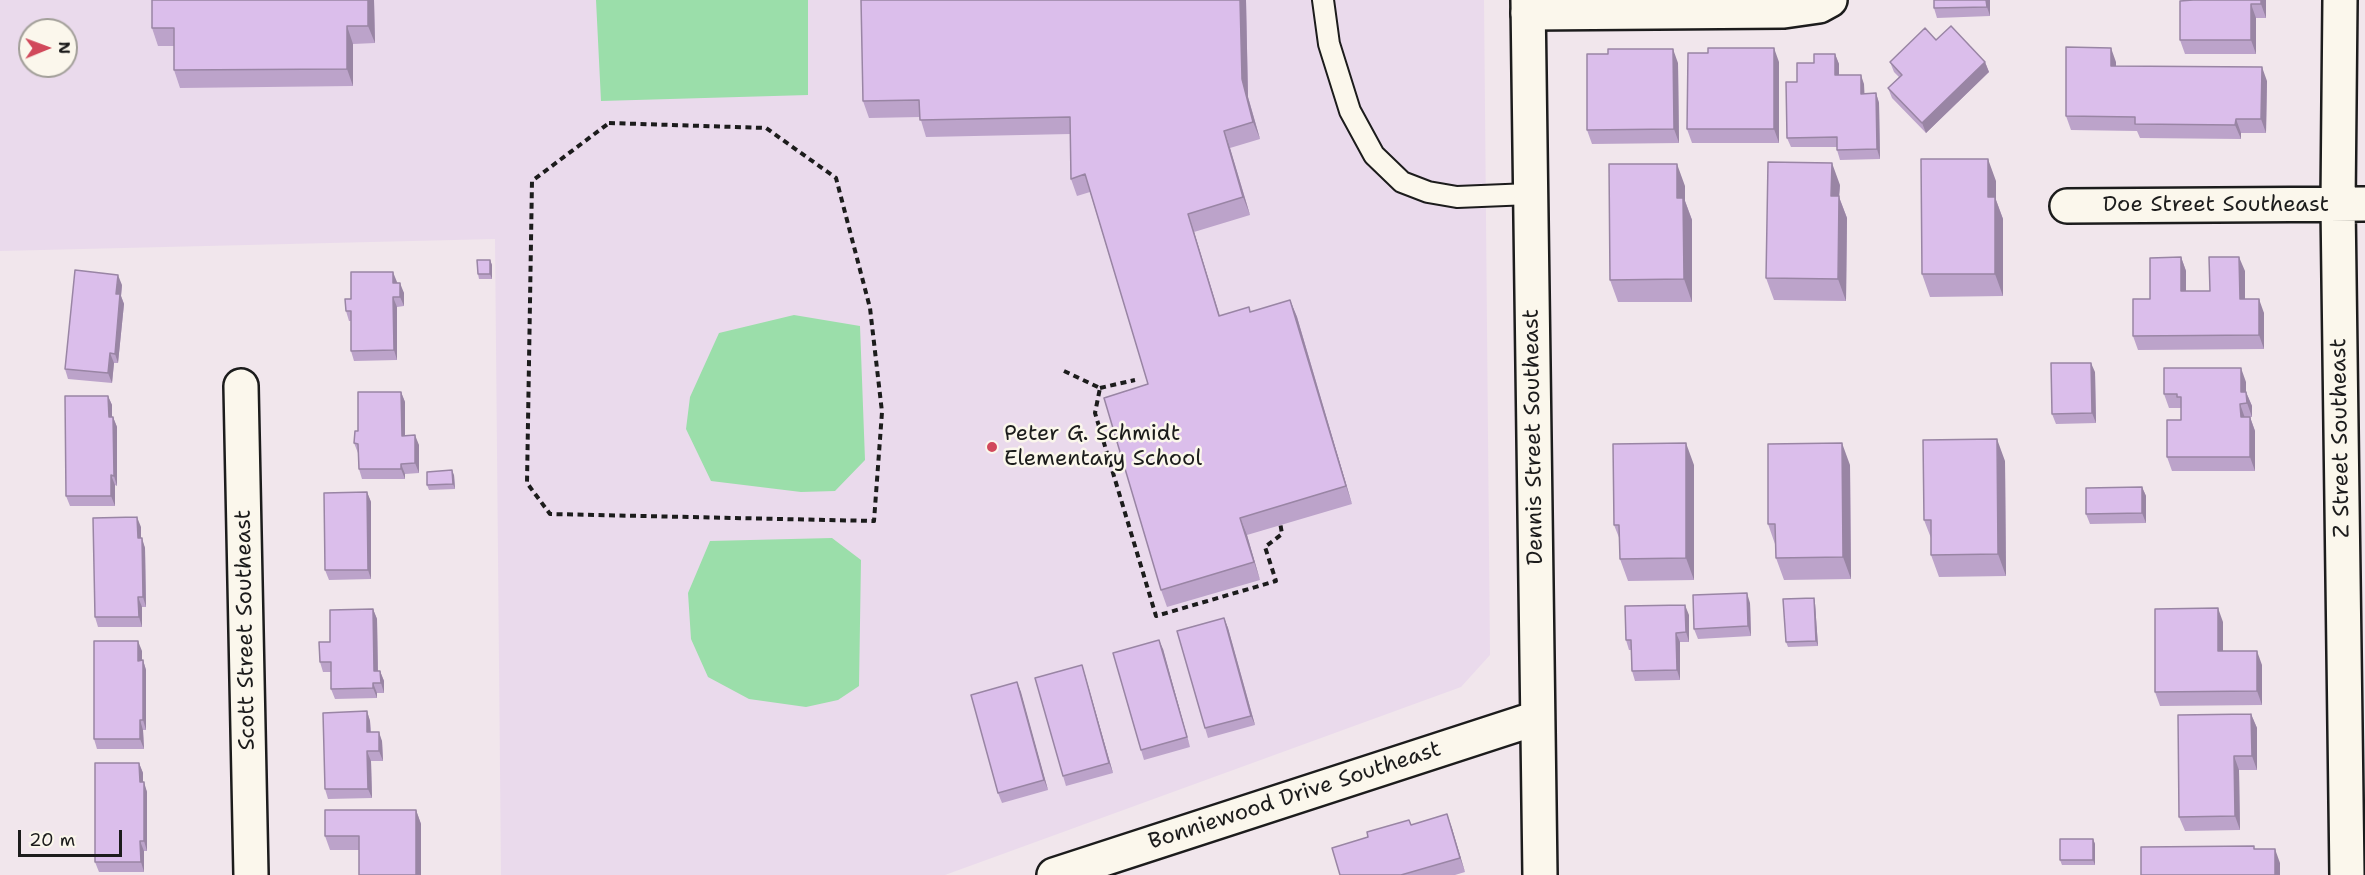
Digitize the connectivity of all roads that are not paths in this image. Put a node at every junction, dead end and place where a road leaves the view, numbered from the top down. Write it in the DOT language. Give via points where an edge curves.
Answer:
graph roads {
  1 [pos="1323,0"];
  2 [pos="1830,0"];
  3 [pos="2340,0"];
  4 [pos="1528,7"];
  5 [pos="1530,194"];
  6 [pos="2351,204"];
  7 [pos="2067,206"];
  8 [pos="241,386"];
  9 [pos="1537,718"];
  10 [pos="251,875"];
  11 [pos="1054,875"];
  12 [pos="1540,875"];
  13 [pos="2347,875"];
  1 -- 5 [label="lane" via="1329,44 1350,111 1374,155 1402,182 1456,197"];
  2 -- 4 [label="street" via="1819,6 1784,11"];
  3 -- 6 [label="street, Z Street Southeast"];
  4 -- 5 [label="street, Dennis Street Southeast"];
  5 -- 9 [label="street, Dennis Street Southeast"];
  6 -- 7 [label="street, Doe Street Southeast"];
  6 -- 13 [label="street, Z Street Southeast"];
  8 -- 10 [label="street, Scott Street Southeast"];
  9 -- 11 [label="street, Bonniewood Drive Southeast"];
  9 -- 12 [label="street, Dennis Street Southeast"];
}
